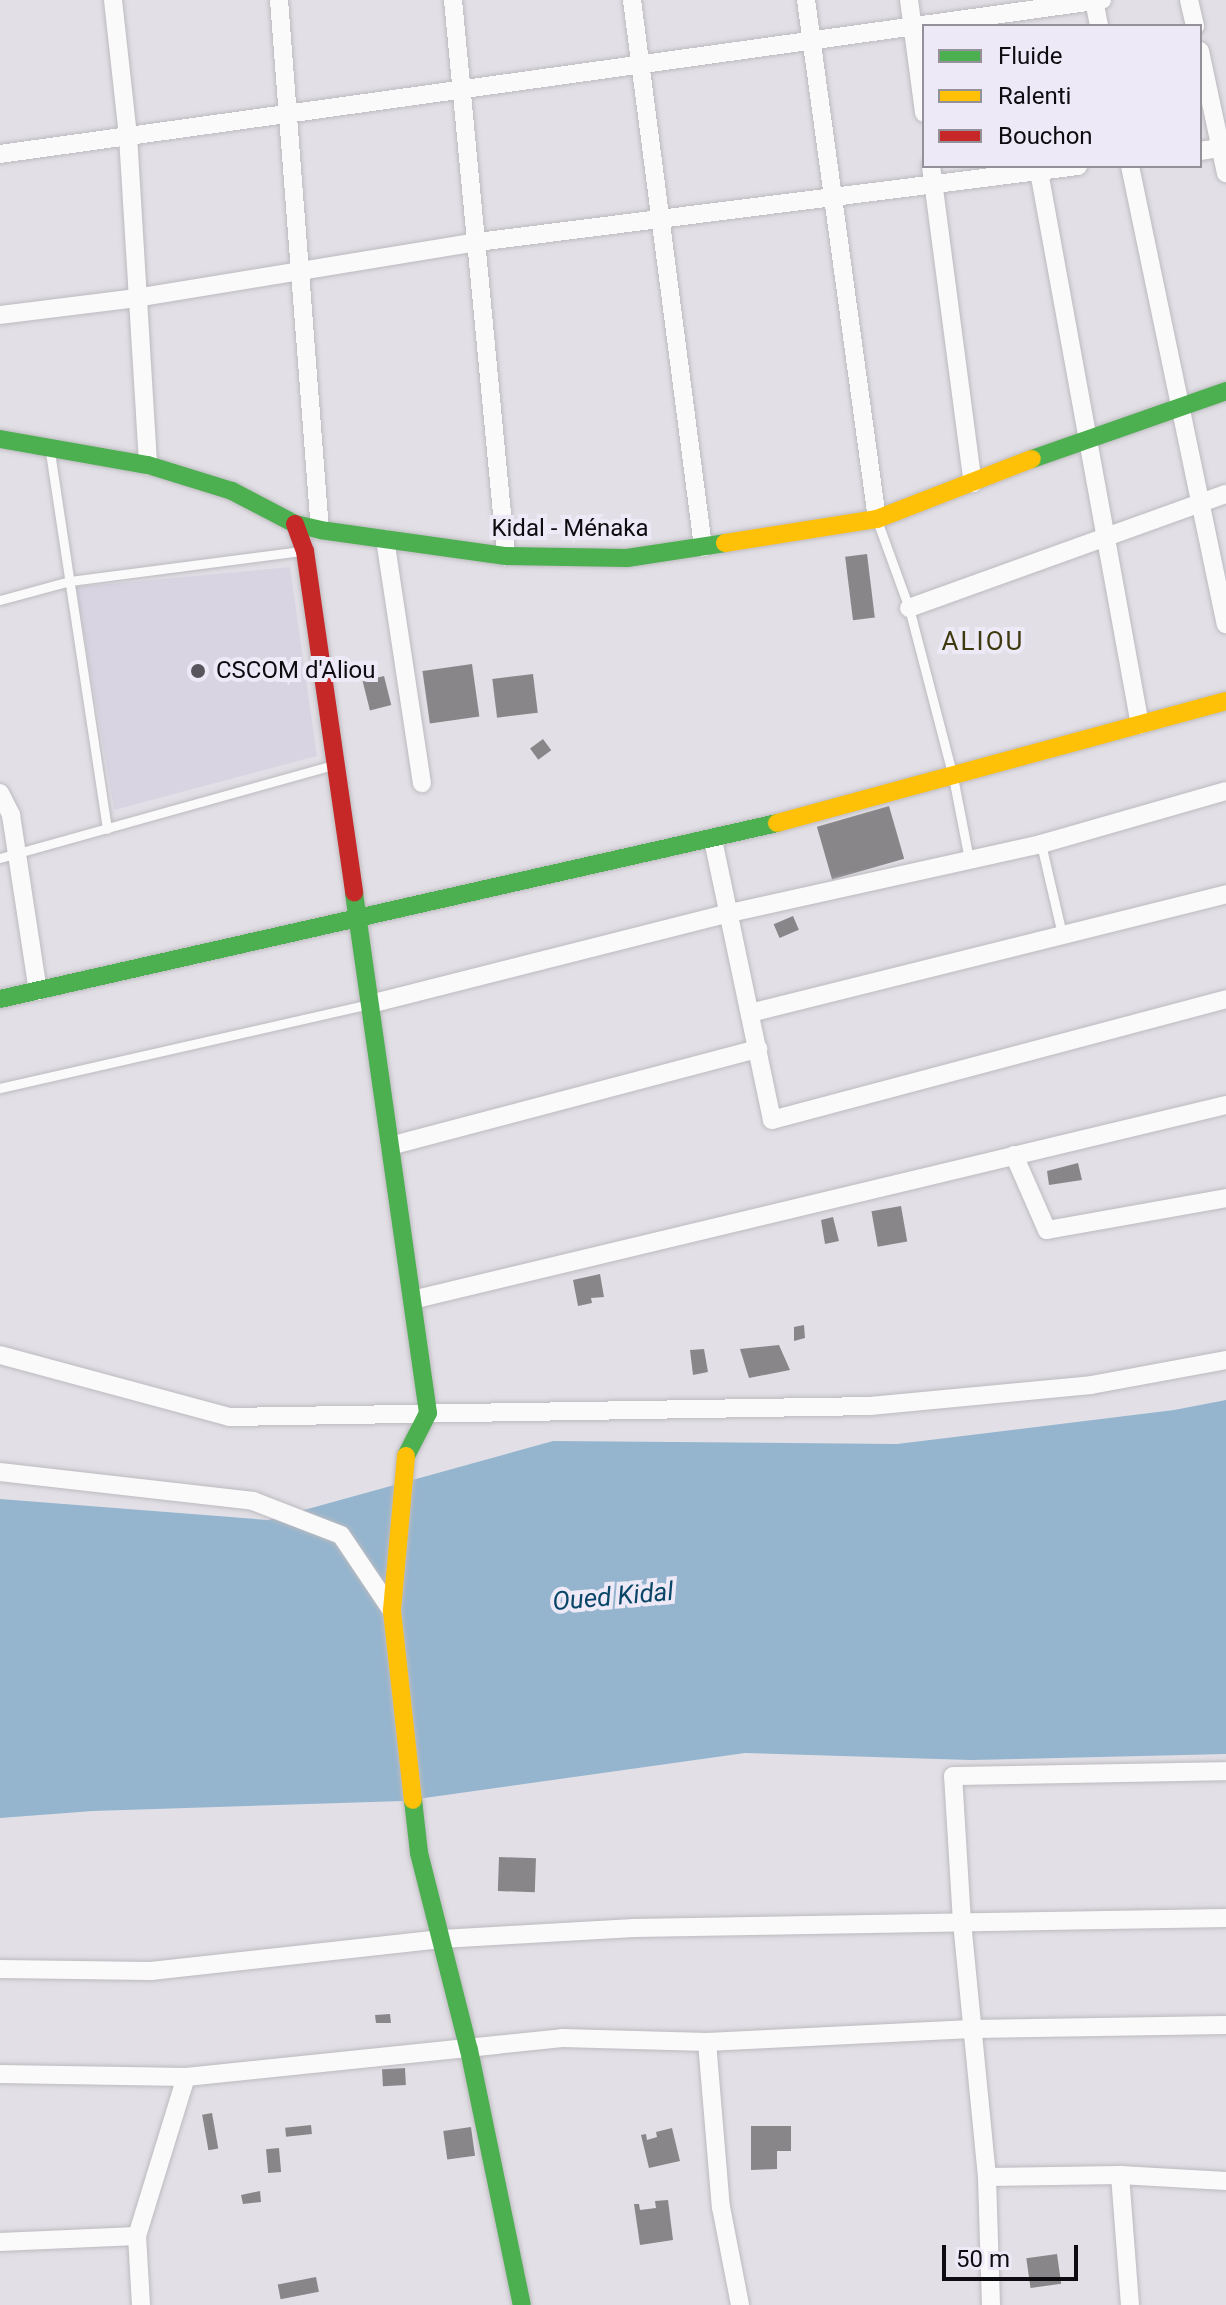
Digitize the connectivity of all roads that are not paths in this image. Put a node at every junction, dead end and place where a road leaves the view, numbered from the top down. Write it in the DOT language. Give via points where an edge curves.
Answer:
graph roads {
  1 [pos="113,0"];
  2 [pos="279,0"];
  3 [pos="453,0"];
  4 [pos="632,0"];
  5 [pos="806,0"];
  6 [pos="909,0"];
  7 [pos="1097,0"];
  8 [pos="1189,0"];
  9 [pos="1012,19"];
  10 [pos="950,24"];
  11 [pos="1099,24"];
  12 [pos="1195,24"];
  13 [pos="922,26"];
  14 [pos="912,27"];
  15 [pos="812,41"];
  16 [pos="1202,59"];
  17 [pos="641,64"];
  18 [pos="462,89"];
  19 [pos="922,99"];
  20 [pos="287,113"];
  21 [pos="128,136"];
  22 [pos="1223,148"];
  23 [pos="1202,151"];
  24 [pos="0,154"];
  25 [pos="1038,168"];
  26 [pos="1130,168"];
  27 [pos="1226,173"];
  28 [pos="932,175"];
  29 [pos="834,197"];
  30 [pos="661,219"];
  31 [pos="478,242"];
  32 [pos="299,273"];
  33 [pos="136,298"];
  34 [pos="0,315"];
  35 [pos="1226,391"];
  36 [pos="1182,406"];
  37 [pos="1086,438"];
  38 [pos="0,439"];
  39 [pos="49,445"];
  40 [pos="148,465"];
  41 [pos="973,483"];
  42 [pos="1226,494"];
  43 [pos="1202,502"];
  44 [pos="877,519"];
  45 [pos="295,524"];
  46 [pos="320,530"];
  47 [pos="1103,537"];
  48 [pos="385,539"];
  49 [pos="703,547"];
  50 [pos="305,551"];
  51 [pos="506,556"];
  52 [pos="70,581"];
  53 [pos="0,600"];
  54 [pos="909,608"];
  55 [pos="1226,624"];
  56 [pos="1226,701"];
  57 [pos="1140,725"];
  58 [pos="335,764"];
  59 [pos="953,777"];
  60 [pos="422,783"];
  61 [pos="1226,791"];
  62 [pos="0,793"];
  63 [pos="107,829"];
  64 [pos="713,840"];
  65 [pos="1041,844"];
  66 [pos="7,856"];
  67 [pos="969,859"];
  68 [pos="1226,894"];
  69 [pos="730,913"];
  70 [pos="358,920"];
  71 [pos="1062,934"];
  72 [pos="38,991"];
  73 [pos="0,999"];
  74 [pos="1226,999"];
  75 [pos="370,1004"];
  76 [pos="750,1013"];
  77 [pos="758,1049"];
  78 [pos="0,1088"];
  79 [pos="1226,1105"];
  80 [pos="390,1146"];
  81 [pos="1014,1155"];
  82 [pos="1226,1198"];
  83 [pos="412,1300"];
  84 [pos="0,1355"];
  85 [pos="1226,1360"];
  86 [pos="428,1413"];
  87 [pos="0,1472"];
  88 [pos="392,1611"];
  89 [pos="1226,1771"];
  90 [pos="1226,1918"];
  91 [pos="962,1922"];
  92 [pos="441,1939"];
  93 [pos="0,1969"];
  94 [pos="1226,2025"];
  95 [pos="972,2029"];
  96 [pos="707,2042"];
  97 [pos="469,2050"];
  98 [pos="0,2074"];
  99 [pos="186,2077"];
  100 [pos="1120,2175"];
  101 [pos="987,2177"];
  102 [pos="1226,2181"];
  103 [pos="137,2236"];
  104 [pos="0,2242"];
  105 [pos="141,2305"];
  106 [pos="522,2305"];
  107 [pos="740,2305"];
  108 [pos="991,2305"];
  109 [pos="1130,2305"];
  1 -- 21 [label="street"];
  2 -- 20 [label="street"];
  3 -- 18 [label="street"];
  4 -- 17 [label="street"];
  5 -- 15 [label="street"];
  6 -- 14 [label="street"];
  7 -- 9 [label="street"];
  7 -- 11 [label="street"];
  8 -- 12 [label="street"];
  9 -- 10 [label="street"];
  13 -- 14 [label="street"];
  14 -- 15 [label="street"];
  14 -- 19 [label="street"];
  15 -- 17 [label="street"];
  15 -- 29 [label="street"];
  16 -- 22 [label="street"];
  17 -- 18 [label="street"];
  17 -- 30 [label="street"];
  18 -- 20 [label="street"];
  18 -- 31 [label="street"];
  20 -- 21 [label="street"];
  20 -- 32 [label="street"];
  21 -- 24 [label="street"];
  21 -- 33 [label="street"];
  22 -- 23 [label="street"];
  22 -- 27 [label="street"];
  25 -- 28 [label="street"];
  25 -- 37 [label="street"];
  26 -- 36 [label="street"];
  28 -- 29 [label="street"];
  28 -- 41 [label="street"];
  29 -- 30 [label="street"];
  29 -- 44 [label="street"];
  30 -- 31 [label="street"];
  30 -- 49 [label="street"];
  31 -- 32 [label="street"];
  31 -- 51 [label="street"];
  32 -- 33 [label="street"];
  32 -- 46 [label="street"];
  33 -- 34 [label="street"];
  33 -- 40 [label="street"];
  35 -- 36 [label="street, Kidal - Ménaka"];
  36 -- 37 [label="street, Kidal - Ménaka"];
  36 -- 43 [label="street"];
  37 -- 41 [label="street, Kidal - Ménaka"];
  37 -- 47 [label="street"];
  38 -- 39 [label="street, Kidal - Ménaka"];
  39 -- 40 [label="street, Kidal - Ménaka"];
  39 -- 52 [label="lane"];
  40 -- 45 [label="street, Kidal - Ménaka" via="232,491"];
  41 -- 44 [label="street, Kidal - Ménaka"];
  42 -- 43 [label="street"];
  43 -- 47 [label="street"];
  43 -- 55 [label="street"];
  44 -- 49 [label="street, Kidal - Ménaka"];
  44 -- 54 [label="lane"];
  45 -- 46 [label="street, Kidal - Ménaka"];
  45 -- 50 [label="street"];
  46 -- 48 [label="street, Kidal - Ménaka"];
  47 -- 54 [label="street"];
  47 -- 57 [label="street"];
  48 -- 51 [label="street, Kidal - Ménaka"];
  48 -- 60 [label="street"];
  49 -- 51 [label="street, Kidal - Ménaka" via="627,558"];
  50 -- 52 [label="lane"];
  50 -- 58 [label="street"];
  52 -- 53 [label="lane"];
  52 -- 63 [label="lane"];
  54 -- 59 [label="lane"];
  56 -- 57 [label="street"];
  57 -- 59 [label="street"];
  58 -- 63 [label="lane"];
  58 -- 70 [label="street"];
  59 -- 64 [label="street"];
  59 -- 67 [label="lane"];
  61 -- 65 [label="street"];
  62 -- 66 [label="street" via="11,815"];
  63 -- 66 [label="lane"];
  64 -- 69 [label="street"];
  64 -- 70 [label="street"];
  65 -- 67 [label="street"];
  65 -- 71 [label="lane"];
  66 -- 72 [label="street"];
  67 -- 69 [label="street"];
  68 -- 71 [label="street"];
  69 -- 75 [label="street"];
  69 -- 76 [label="street"];
  70 -- 72 [label="street"];
  70 -- 75 [label="street"];
  71 -- 76 [label="street"];
  72 -- 73 [label="street"];
  74 -- 77 [label="street" via="772,1120"];
  75 -- 78 [label="lane"];
  75 -- 80 [label="street"];
  76 -- 77 [label="street"];
  77 -- 80 [label="street"];
  79 -- 81 [label="street"];
  80 -- 83 [label="street"];
  81 -- 82 [label="street" via="1047,1230"];
  81 -- 83 [label="street"];
  83 -- 86 [label="street"];
  84 -- 86 [label="street" via="229,1417"];
  85 -- 86 [label="street" via="1091,1385 870,1406"];
  86 -- 88 [label="street" via="406,1455"];
  87 -- 88 [label="street" via="253,1501 341,1535"];
  88 -- 92 [label="street" via="419,1853"];
  89 -- 91 [label="street" via="953,1776"];
  90 -- 91 [label="street"];
  91 -- 92 [label="street" via="634,1928"];
  91 -- 95 [label="street"];
  92 -- 93 [label="street" via="151,1971"];
  92 -- 97 [label="street"];
  94 -- 95 [label="street"];
  95 -- 96 [label="street"];
  95 -- 101 [label="street"];
  96 -- 97 [label="street" via="562,2038"];
  96 -- 107 [label="street" via="721,2207"];
  97 -- 99 [label="street"];
  97 -- 106 [label="street"];
  98 -- 99 [label="street"];
  99 -- 103 [label="street"];
  100 -- 101 [label="street"];
  100 -- 102 [label="street"];
  100 -- 109 [label="street"];
  101 -- 108 [label="street"];
  103 -- 104 [label="street"];
  103 -- 105 [label="street"];
}
